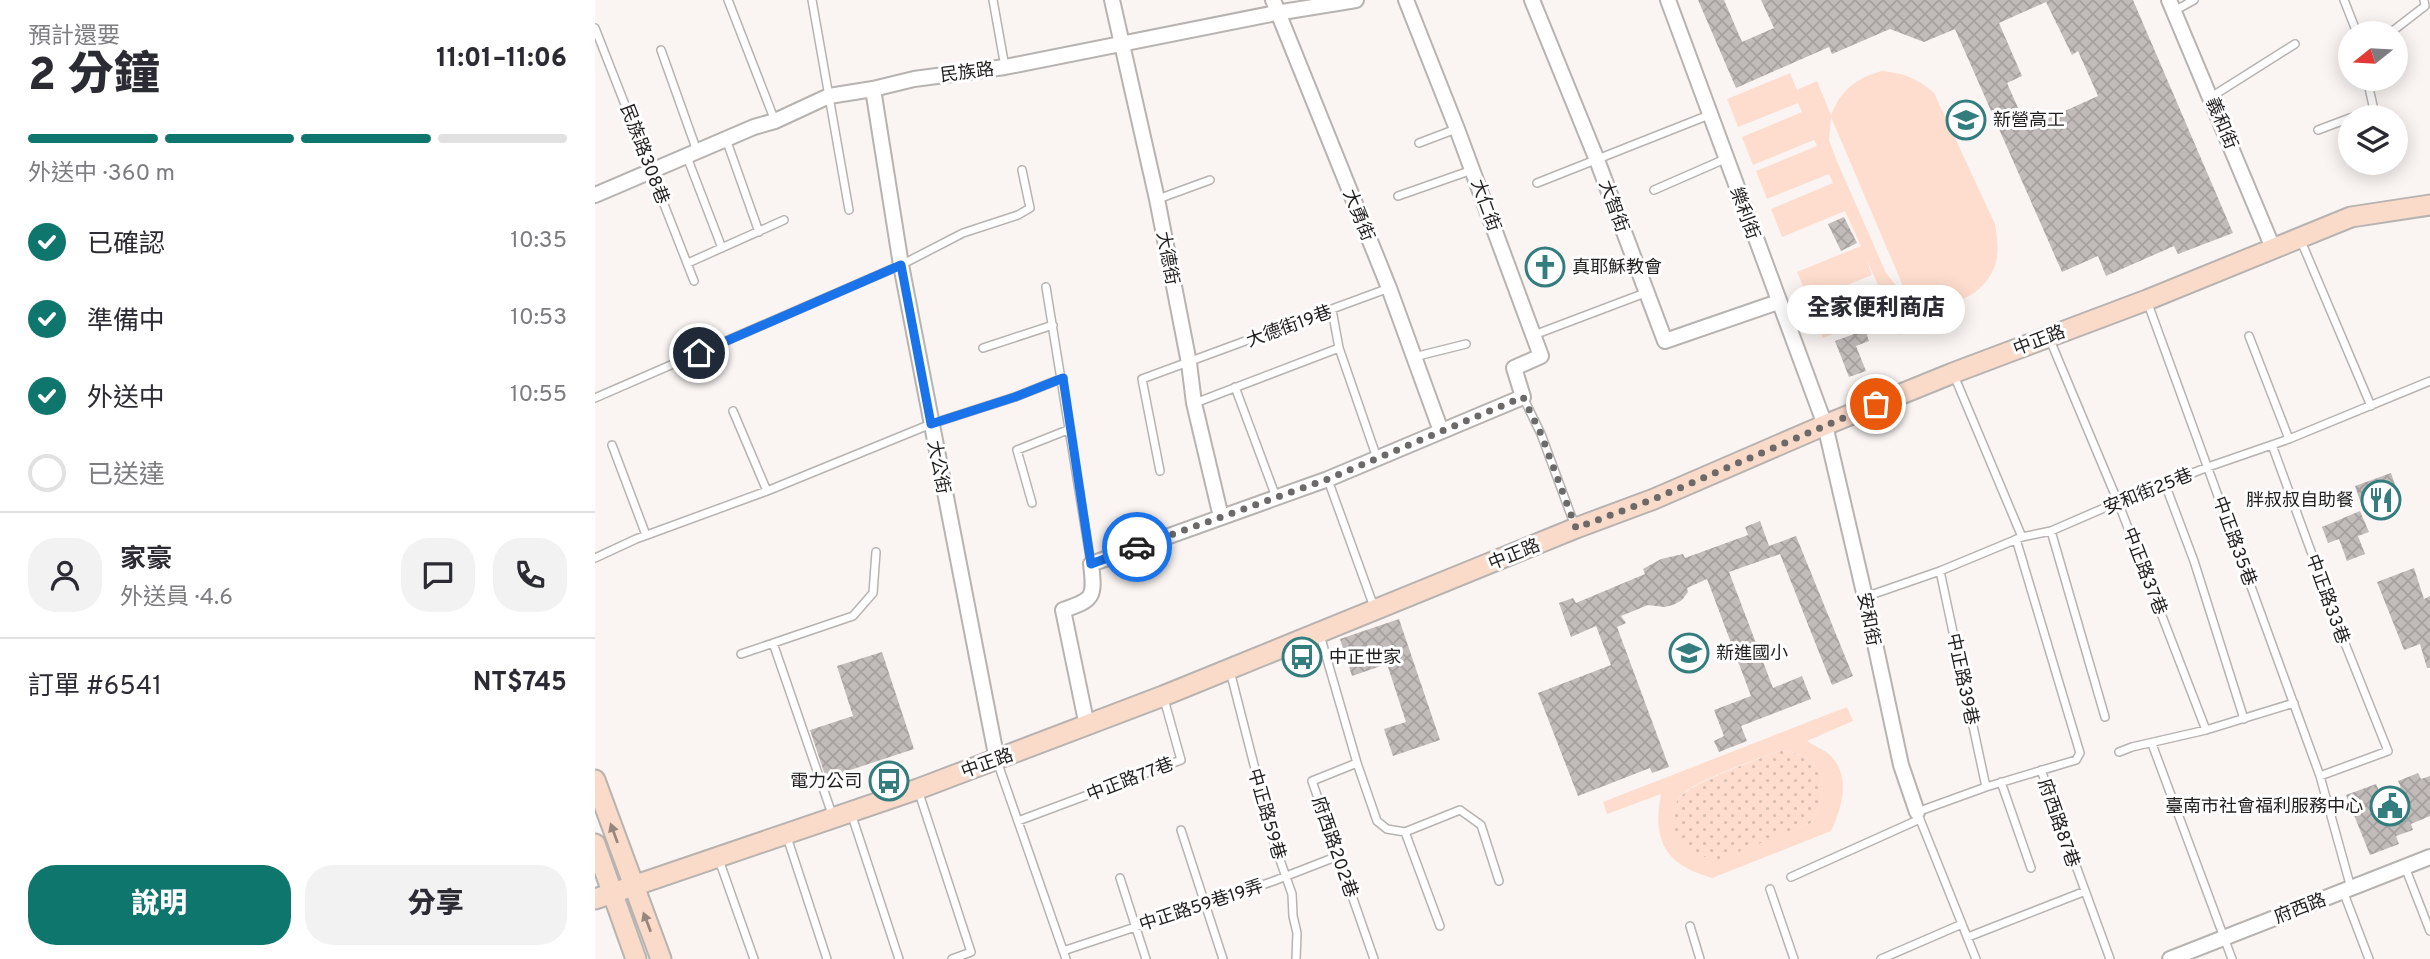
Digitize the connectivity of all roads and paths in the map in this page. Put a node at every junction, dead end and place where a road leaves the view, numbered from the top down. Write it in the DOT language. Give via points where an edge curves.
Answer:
graph roads {
  1 [pos="728,0"];
  2 [pos="812,0"];
  3 [pos="993,0"];
  4 [pos="1112,0"];
  5 [pos="1356,0"];
  6 [pos="1406,0"];
  7 [pos="1532,0"];
  8 [pos="1668,0"];
  9 [pos="2194,0"];
  10 [pos="2344,0"];
  11 [pos="2424,0"];
  12 [pos="1274,6"];
  13 [pos="2171,6"];
  14 [pos="2352,21"];
  15 [pos="2406,21"];
  16 [pos="595,28"];
  17 [pos="1120,43"];
  18 [pos="2295,44"];
  19 [pos="661,50"];
  20 [pos="1005,67"];
  21 [pos="873,89"];
  22 [pos="829,96"];
  23 [pos="2211,97"];
  24 [pos="1709,115"];
  25 [pos="775,121"];
  26 [pos="2338,123"];
  27 [pos="1457,129"];
  28 [pos="2318,130"];
  29 [pos="726,139"];
  30 [pos="1419,143"];
  31 [pos="692,155"];
  32 [pos="1725,159"];
  33 [pos="1597,160"];
  34 [pos="652,170"];
  35 [pos="1022,170"];
  36 [pos="1472,170"];
  37 [pos="1210,180"];
  38 [pos="1538,183"];
  39 [pos="1654,190"];
  40 [pos="595,195"];
  41 [pos="1398,196"];
  42 [pos="1157,199"];
  43 [pos="2430,205"];
  44 [pos="849,210"];
  45 [pos="784,220"];
  46 [pos="759,232"];
  47 [pos="2299,237"];
  48 [pos="722,248"];
  49 [pos="2273,248"];
  50 [pos="688,263"];
  51 [pos="901,265"];
  52 [pos="694,281"];
  53 [pos="1047,287"];
  54 [pos="1389,288"];
  55 [pos="1645,293"];
  56 [pos="2147,300"];
  57 [pos="1778,302"];
  58 [pos="1332,310"];
  59 [pos="1053,325"];
  60 [pos="1534,335"];
  61 [pos="2048,336"];
  62 [pos="2249,337"];
  63 [pos="1466,344"];
  64 [pos="983,348"];
  65 [pos="1339,348"];
  66 [pos="1414,357"];
  67 [pos="1189,363"];
  68 [pos="1953,373"];
  69 [pos="1063,378"];
  70 [pos="2430,381"];
  71 [pos="595,387"];
  72 [pos="1235,387"];
  73 [pos="597,397"];
  74 [pos="1523,397"];
  75 [pos="1194,403"];
  76 [pos="2371,406"];
  77 [pos="733,411"];
  78 [pos="931,424"];
  79 [pos="1825,425"];
  80 [pos="1070,429"];
  81 [pos="1441,431"];
  82 [pos="2289,439"];
  83 [pos="612,444"];
  84 [pos="2272,445"];
  85 [pos="1377,458"];
  86 [pos="2208,467"];
  87 [pos="1160,471"];
  88 [pos="1328,479"];
  89 [pos="2165,484"];
  90 [pos="767,491"];
  91 [pos="1276,498"];
  92 [pos="2117,502"];
  93 [pos="1032,503"];
  94 [pos="1221,517"];
  95 [pos="1576,528"];
  96 [pos="2051,531"];
  97 [pos="646,535"];
  98 [pos="2019,538"];
  99 [pos="876,552"];
  100 [pos="595,558"];
  101 [pos="1091,564"];
  102 [pos="1940,571"];
  103 [pos="1865,597"];
  104 [pos="1375,610"];
  105 [pos="1320,634"];
  106 [pos="773,643"];
  107 [pos="741,654"];
  108 [pos="1230,670"];
  109 [pos="1163,696"];
  110 [pos="2294,703"];
  111 [pos="2105,716"];
  112 [pos="2244,719"];
  113 [pos="1087,726"];
  114 [pos="2206,730"];
  115 [pos="2152,744"];
  116 [pos="2119,752"];
  117 [pos="997,760"];
  118 [pos="1357,763"];
  119 [pos="2041,771"];
  120 [pos="2320,776"];
  121 [pos="595,780"];
  122 [pos="2001,782"];
  123 [pos="1986,787"];
  124 [pos="918,789"];
  125 [pos="842,814"];
  126 [pos="1919,816"];
  127 [pos="1018,821"];
  128 [pos="1181,830"];
  129 [pos="1405,832"];
  130 [pos="786,834"];
  131 [pos="595,844"];
  132 [pos="1338,856"];
  133 [pos="717,857"];
  134 [pos="2430,857"];
  135 [pos="2405,867"];
  136 [pos="2031,868"];
  137 [pos="1285,876"];
  138 [pos="1791,877"];
  139 [pos="1120,878"];
  140 [pos="1499,881"];
  141 [pos="634,886"];
  142 [pos="1770,889"];
  143 [pos="2347,890"];
  144 [pos="2083,892"];
  145 [pos="604,896"];
  146 [pos="1206,904"];
  147 [pos="1962,924"];
  148 [pos="1440,926"];
  149 [pos="1690,926"];
  150 [pos="1135,928"];
  151 [pos="2430,931"];
  152 [pos="1968,937"];
  153 [pos="2224,937"];
  154 [pos="1064,955"];
  155 [pos="636,959"];
  156 [pos="661,959"];
  157 [pos="754,959"];
  158 [pos="827,959"];
  159 [pos="899,959"];
  160 [pos="952,959"];
  161 [pos="1146,959"];
  162 [pos="1223,959"];
  163 [pos="1296,959"];
  164 [pos="1374,959"];
  165 [pos="1700,959"];
  166 [pos="1794,959"];
  167 [pos="1881,959"];
  168 [pos="1976,959"];
  169 [pos="2110,959"];
  170 [pos="2170,959"];
  171 [pos="2232,959"];
  172 [pos="2369,959"];
  1 -- 25 [label="lane"];
  2 -- 22 [label="lane"];
  3 -- 20 [label="lane"];
  4 -- 17 [label="street, 大德街"];
  5 -- 12 [label="street, 民族路"];
  6 -- 27 [label="street, 大仁街"];
  7 -- 33 [label="street, 大智街"];
  8 -- 24 [label="street, 樂利街"];
  9 -- 13 [label="lane"];
  10 -- 14 [label="lane"];
  11 -- 15 [label="lane" via="2425,6"];
  12 -- 17 [label="street, 民族路"];
  12 -- 54 [label="street, 大勇街"];
  13 -- 23 [label="street, 義和街"];
  16 -- 34 [label="lane, 民族路308巷"];
  17 -- 20 [label="street, 民族路"];
  17 -- 42 [label="street, 大德街"];
  18 -- 23 [label="lane"];
  19 -- 31 [label="lane"];
  20 -- 21 [label="street, 民族路"];
  21 -- 22 [label="street, 民族路"];
  21 -- 51 [label="street, 大公街"];
  22 -- 25 [label="street, 民族路"];
  22 -- 44 [label="lane"];
  23 -- 49 [label="street, 義和街"];
  24 -- 32 [label="street, 樂利街"];
  24 -- 33 [label="lane"];
  25 -- 29 [label="street, 民族路"];
  26 -- 28 [label="lane"];
  27 -- 30 [label="lane"];
  27 -- 36 [label="street, 大仁街"];
  29 -- 31 [label="street, 民族路"];
  29 -- 46 [label="lane"];
  31 -- 34 [label="street, 民族路"];
  31 -- 48 [label="lane"];
  32 -- 39 [label="lane"];
  32 -- 57 [label="street, 樂利街"];
  33 -- 38 [label="lane"];
  33 -- 55 [label="street, 大智街"];
  34 -- 40 [label="street, 民族路"];
  34 -- 50 [label="lane, 民族路308巷"];
  35 -- 51 [label="lane" via="1030,208 963,233"];
  36 -- 41 [label="lane"];
  36 -- 60 [label="street, 大仁街"];
  37 -- 42 [label="lane"];
  42 -- 67 [label="street, 大德街"];
  43 -- 47 [label="street, 中正路" via="2351,217"];
  45 -- 46 [label="lane"];
  46 -- 48 [label="lane"];
  47 -- 49 [label="street, 中正路"];
  47 -- 76 [label="lane"];
  48 -- 50 [label="lane"];
  49 -- 56 [label="street, 中正路"];
  50 -- 52 [label="lane, 民族路308巷"];
  51 -- 73 [label="lane"];
  51 -- 78 [label="street, 大公街"];
  53 -- 59 [label="lane"];
  54 -- 58 [label="lane, 大德街19巷"];
  54 -- 66 [label="street, 大勇街"];
  55 -- 57 [label="street, 大智街" via="1665,341"];
  55 -- 60 [label="lane"];
  56 -- 61 [label="street, 中正路"];
  56 -- 86 [label="lane, 中正路35巷"];
  57 -- 79 [label="street, 樂利街"];
  58 -- 65 [label="lane"];
  58 -- 67 [label="lane, 大德街19巷"];
  59 -- 64 [label="lane"];
  59 -- 69 [label="lane"];
  60 -- 74 [label="street" via="1541,356 1514,368"];
  61 -- 68 [label="street, 中正路"];
  61 -- 92 [label="lane, 中正路37巷"];
  62 -- 82 [label="lane"];
  63 -- 66 [label="lane"];
  65 -- 72 [label="lane"];
  65 -- 85 [label="lane"];
  66 -- 81 [label="street, 大勇街"];
  67 -- 75 [label="street, 大德街"];
  67 -- 87 [label="lane, 大德街19巷" via="1142,379"];
  68 -- 79 [label="street, 中正路"];
  68 -- 98 [label="lane"];
  69 -- 78 [label="lane"];
  69 -- 80 [label="lane"];
  70 -- 76 [label="lane, 安和街25巷"];
  71 -- 73 [label="lane"];
  72 -- 75 [label="lane"];
  72 -- 91 [label="lane"];
  74 -- 81 [label="street"];
  74 -- 95 [label="lane"];
  75 -- 94 [label="street, 大德街"];
  76 -- 82 [label="lane, 安和街25巷"];
  77 -- 90 [label="lane"];
  78 -- 90 [label="lane"];
  78 -- 117 [label="street, 大公街"];
  79 -- 95 [label="street, 中正路"];
  79 -- 103 [label="street, 安和街"];
  80 -- 93 [label="lane" via="1017,450"];
  80 -- 101 [label="lane"];
  81 -- 85 [label="street"];
  82 -- 84 [label="lane, 安和街25巷"];
  83 -- 97 [label="lane"];
  84 -- 86 [label="lane, 安和街25巷"];
  84 -- 120 [label="lane, 中正路33巷" via="2388,751"];
  85 -- 88 [label="street"];
  86 -- 89 [label="lane, 安和街25巷"];
  86 -- 110 [label="lane, 中正路35巷"];
  88 -- 91 [label="street"];
  88 -- 104 [label="lane"];
  89 -- 92 [label="lane, 安和街25巷"];
  89 -- 112 [label="lane"];
  90 -- 97 [label="lane"];
  91 -- 94 [label="street"];
  92 -- 96 [label="lane, 安和街25巷"];
  92 -- 114 [label="lane, 中正路37巷"];
  94 -- 101 [label="street"];
  95 -- 104 [label="street, 中正路"];
  96 -- 98 [label="lane, 安和街25巷"];
  96 -- 111 [label="lane"];
  97 -- 100 [label="lane"];
  98 -- 102 [label="lane, 安和街25巷"];
  98 -- 119 [label="lane" via="2080,753 2076,760"];
  99 -- 106 [label="lane" via="873,593 853,616"];
  101 -- 113 [label="street" via="1094,587 1085,603 1063,610"];
  102 -- 103 [label="lane, 安和街25巷"];
  102 -- 123 [label="lane, 中正路39巷"];
  103 -- 126 [label="street, 安和街" via="1901,765"];
  104 -- 105 [label="street, 中正路"];
  105 -- 108 [label="street, 中正路"];
  105 -- 118 [label="lane"];
  106 -- 107 [label="lane"];
  106 -- 125 [label="lane"];
  108 -- 109 [label="street, 中正路"];
  108 -- 137 [label="lane, 中正路59巷"];
  109 -- 113 [label="street, 中正路"];
  109 -- 127 [label="lane, 中正路77巷" via="1181,761"];
  110 -- 112 [label="lane"];
  110 -- 120 [label="lane, 中正路35巷"];
  112 -- 114 [label="lane"];
  113 -- 117 [label="street, 中正路"];
  114 -- 115 [label="lane"];
  115 -- 116 [label="lane"];
  115 -- 153 [label="lane"];
  117 -- 124 [label="street, 中正路"];
  117 -- 127 [label="lane"];
  118 -- 129 [label="lane" via="1377,821 1387,829"];
  118 -- 132 [label="lane, 府西路202巷" via="1312,781"];
  119 -- 122 [label="lane, 府西路87巷"];
  119 -- 144 [label="lane, 府西路87巷"];
  120 -- 143 [label="lane, 中正路35巷"];
  141 -- 121 [label="street, one-way"];
  122 -- 123 [label="lane, 府西路87巷"];
  122 -- 136 [label="lane"];
  123 -- 126 [label="lane, 府西路87巷"];
  124 -- 125 [label="street, 中正路"];
  124 -- 160 [label="lane" via="971,952"];
  125 -- 130 [label="street, 中正路"];
  125 -- 159 [label="lane"];
  126 -- 138 [label="lane, 府西路87巷"];
  126 -- 147 [label="lane"];
  127 -- 154 [label="lane"];
  128 -- 146 [label="lane"];
  129 -- 140 [label="lane" via="1461,810 1481,825"];
  129 -- 148 [label="lane"];
  130 -- 133 [label="street, 中正路"];
  130 -- 158 [label="lane"];
  131 -- 145 [label="street"];
  132 -- 137 [label="lane, 中正路59巷19弄"];
  132 -- 164 [label="lane, 府西路202巷"];
  133 -- 141 [label="street, 中正路"];
  133 -- 157 [label="lane"];
  134 -- 135 [label="street, 府西路"];
  135 -- 143 [label="street, 府西路"];
  135 -- 151 [label="lane"];
  137 -- 146 [label="lane, 中正路59巷19弄"];
  137 -- 163 [label="lane, 中正路59巷" via="1292,894"];
  139 -- 150 [label="lane"];
  141 -- 145 [label="street, 中正路"];
  156 -- 141 [label="street, one-way"];
  142 -- 166 [label="lane"];
  143 -- 153 [label="street, 府西路"];
  143 -- 172 [label="lane, 中正路35巷"];
  144 -- 152 [label="lane"];
  144 -- 169 [label="lane, 府西路87巷"];
  145 -- 155 [label="street"];
  146 -- 150 [label="lane, 中正路59巷19弄"];
  146 -- 162 [label="lane"];
  147 -- 152 [label="lane"];
  147 -- 167 [label="lane"];
  149 -- 165 [label="lane"];
  150 -- 154 [label="lane, 中正路59巷19弄"];
  150 -- 161 [label="lane"];
  152 -- 168 [label="lane"];
  153 -- 170 [label="street, 府西路"];
  153 -- 171 [label="lane"];
}
